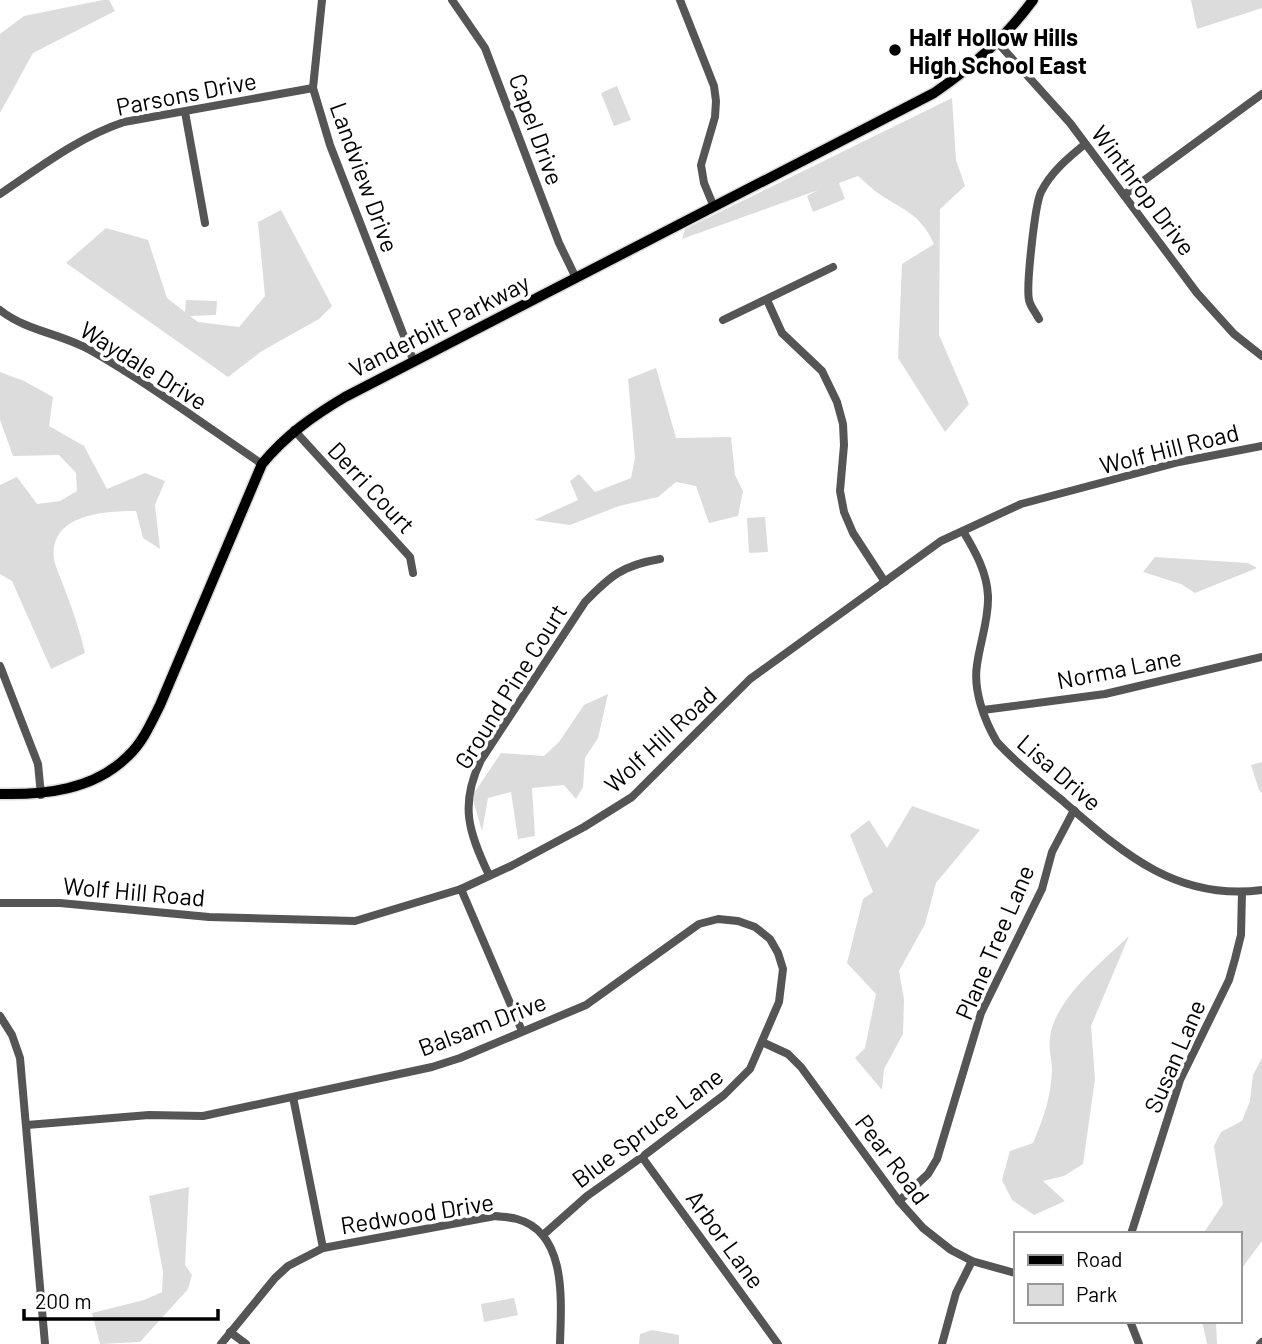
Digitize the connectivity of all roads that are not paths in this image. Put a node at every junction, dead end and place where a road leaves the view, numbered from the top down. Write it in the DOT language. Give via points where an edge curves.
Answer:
graph roads {
  1 [pos="322,0"];
  2 [pos="452,0"];
  3 [pos="680,0"];
  4 [pos="1033,0"];
  5 [pos="999,43"];
  6 [pos="313,88"];
  7 [pos="1262,94"];
  8 [pos="185,112"];
  9 [pos="1085,144"];
  10 [pos="0,194"];
  11 [pos="1124,195"];
  12 [pos="714,207"];
  13 [pos="205,223"];
  14 [pos="833,267"];
  15 [pos="576,278"];
  16 [pos="767,300"];
  17 [pos="0,310"];
  18 [pos="1039,319"];
  19 [pos="723,320"];
  20 [pos="1262,356"];
  21 [pos="414,362"];
  22 [pos="294,430"];
  23 [pos="1262,446"];
  24 [pos="262,464"];
  25 [pos="964,531"];
  26 [pos="660,559"];
  27 [pos="412,573"];
  28 [pos="885,582"];
  29 [pos="1262,657"];
  30 [pos="0,666"];
  31 [pos="983,709"];
  32 [pos="0,794"];
  33 [pos="41,795"];
  34 [pos="1073,810"];
  35 [pos="489,875"];
  36 [pos="461,889"];
  37 [pos="1262,890"];
  38 [pos="1242,892"];
  39 [pos="0,903"];
  40 [pos="0,1016"];
  41 [pos="522,1031"];
  42 [pos="762,1042"];
  43 [pos="293,1097"];
  44 [pos="27,1125"];
  45 [pos="642,1157"];
  46 [pos="899,1201"];
  47 [pos="1132,1232"];
  48 [pos="543,1235"];
  49 [pos="323,1248"];
  50 [pos="972,1261"];
  51 [pos="1014,1273"];
  52 [pos="1131,1323"];
  53 [pos="230,1332"];
  54 [pos="45,1344"];
  55 [pos="221,1344"];
  56 [pos="246,1344"];
  57 [pos="559,1344"];
  58 [pos="778,1344"];
  59 [pos="942,1344"];
  60 [pos="1139,1344"];
  1 -- 6 [label="street, Landview Drive"];
  2 -- 15 [label="street, Capel Drive" via="485,48"];
  3 -- 12 [label="street" via="716,101 701,165"];
  4 -- 5 [label="main road, Vanderbilt Parkway"];
  5 -- 9 [label="street, Winthrop Drive"];
  5 -- 12 [label="main road, Vanderbilt Parkway" via="934,93"];
  6 -- 8 [label="street, Parsons Drive"];
  6 -- 21 [label="street, Landview Drive" via="330,145"];
  7 -- 11 [label="street"];
  8 -- 10 [label="street, Parsons Drive" via="105,129"];
  8 -- 13 [label="street"];
  9 -- 11 [label="street, Winthrop Drive"];
  9 -- 18 [label="street" via="1048,179 1035,210 1029,300"];
  11 -- 20 [label="street, Winthrop Drive" via="1208,307"];
  12 -- 15 [label="main road, Vanderbilt Parkway"];
  14 -- 16 [label="street"];
  15 -- 21 [label="main road, Vanderbilt Parkway"];
  16 -- 19 [label="street"];
  16 -- 28 [label="street" via="782,333 822,371 837,402 844,445 844,512"];
  17 -- 24 [label="street, Waydale Drive" via="23,325 56,334 95,353"];
  21 -- 22 [label="main road, Vanderbilt Parkway" via="345,397"];
  22 -- 24 [label="main road, Vanderbilt Parkway"];
  22 -- 27 [label="street, Derri Court" via="410,557"];
  23 -- 25 [label="street, Wolf Hill Road" via="1179,462 1021,504"];
  24 -- 33 [label="main road, Vanderbilt Parkway" via="146,734 127,757 104,773 73,788"];
  25 -- 28 [label="street, Wolf Hill Road" via="941,541"];
  25 -- 31 [label="street, Lisa Drive" via="981,564 988,594 976,667"];
  26 -- 35 [label="street, Ground Pine Court" via="634,563 605,581 585,602 481,760 472,778 467,817"];
  28 -- 35 [label="street, Wolf Hill Road" via="750,679 632,797"];
  29 -- 31 [label="street, Norma Lane" via="1105,694"];
  30 -- 33 [label="street" via="38,764"];
  31 -- 34 [label="street, Lisa Drive" via="996,742"];
  32 -- 33 [label="main road, Vanderbilt Parkway"];
  34 -- 38 [label="street, Lisa Drive" via="1128,854 1166,877"];
  34 -- 46 [label="street, Plane Tree Lane" via="1052,852 1042,889 981,1013 937,1159"];
  35 -- 36 [label="street, Wolf Hill Road"];
  36 -- 39 [label="street, Wolf Hill Road" via="355,921 209,918 60,903"];
  36 -- 41 [label="street"];
  37 -- 38 [label="street, Lisa Drive"];
  38 -- 47 [label="street, Susan Lane" via="1236,959 1180,1080"];
  40 -- 44 [label="street" via="20,1058"];
  41 -- 42 [label="street, Balsam Drive" via="586,1005 675,939 718,919 755,927 778,953 783,984"];
  41 -- 43 [label="street, Balsam Drive" via="432,1067"];
  42 -- 45 [label="street, Blue Spruce Lane" via="738,1083"];
  42 -- 46 [label="street, Pear Road" via="788,1054 801,1067"];
  43 -- 44 [label="street, Balsam Drive" via="203,1116 149,1115"];
  43 -- 49 [label="street"];
  44 -- 54 [label="street"];
  45 -- 48 [label="street, Blue Spruce Lane"];
  45 -- 58 [label="street, Arbor Lane"];
  46 -- 50 [label="street, Pear Road" via="923,1228"];
  48 -- 49 [label="street, Redwood Drive" via="515,1218 495,1216"];
  48 -- 57 [label="street" via="557,1268"];
  49 -- 53 [label="street, Redwood Drive" via="288,1266"];
  50 -- 51 [label="street, Pear Road"];
  50 -- 59 [label="street" via="956,1293"];
  52 -- 60 [label="street"];
  53 -- 55 [label="street, Redwood Drive"];
  53 -- 56 [label="street"];
}
